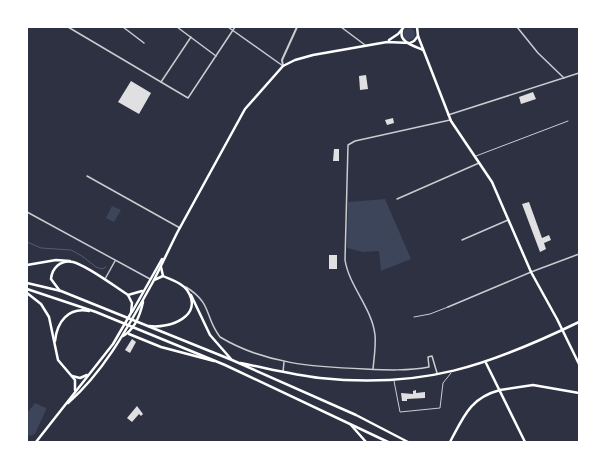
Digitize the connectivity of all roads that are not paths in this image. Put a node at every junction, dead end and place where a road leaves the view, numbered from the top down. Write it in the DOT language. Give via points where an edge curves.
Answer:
graph roads {
  1 [pos="68,27"];
  2 [pos="123,27"];
  3 [pos="177,27"];
  4 [pos="228,27"];
  5 [pos="235,27"];
  6 [pos="297,27"];
  7 [pos="341,27"];
  8 [pos="517,27"];
  9 [pos="403,28"];
  10 [pos="416,28"];
  11 [pos="233,31"];
  12 [pos="418,36"];
  13 [pos="191,37"];
  14 [pos="387,42"];
  15 [pos="407,42"];
  16 [pos="144,43"];
  17 [pos="365,45"];
  18 [pos="424,50"];
  19 [pos="216,56"];
  20 [pos="282,66"];
  21 [pos="579,73"];
  22 [pos="564,78"];
  23 [pos="161,82"];
  24 [pos="448,115"];
  25 [pos="451,120"];
  26 [pos="568,121"];
  27 [pos="475,156"];
  28 [pos="480,163"];
  29 [pos="87,176"];
  30 [pos="397,199"];
  31 [pos="27,212"];
  32 [pos="509,219"];
  33 [pos="180,228"];
  34 [pos="462,240"];
  35 [pos="166,254"];
  36 [pos="579,254"];
  37 [pos="115,260"];
  38 [pos="72,262"];
  39 [pos="27,265"];
  40 [pos="161,265"];
  41 [pos="532,272"];
  42 [pos="163,276"];
  43 [pos="150,279"];
  44 [pos="104,280"];
  45 [pos="154,280"];
  46 [pos="27,283"];
  47 [pos="181,284"];
  48 [pos="27,289"];
  49 [pos="144,289"];
  50 [pos="61,291"];
  51 [pos="188,291"];
  52 [pos="27,293"];
  53 [pos="128,295"];
  54 [pos="143,300"];
  55 [pos="448,307"];
  56 [pos="96,312"];
  57 [pos="131,313"];
  58 [pos="414,317"];
  59 [pos="579,322"];
  60 [pos="144,325"];
  61 [pos="129,334"];
  62 [pos="123,336"];
  63 [pos="55,341"];
  64 [pos="232,360"];
  65 [pos="238,362"];
  66 [pos="284,362"];
  67 [pos="486,363"];
  68 [pos="579,364"];
  69 [pos="225,365"];
  70 [pos="373,369"];
  71 [pos="284,372"];
  72 [pos="451,372"];
  73 [pos="69,374"];
  74 [pos="88,375"];
  75 [pos="438,375"];
  76 [pos="394,380"];
  77 [pos="500,390"];
  78 [pos="579,393"];
  79 [pos="73,394"];
  80 [pos="66,405"];
  81 [pos="350,423"];
  82 [pos="36,442"];
  83 [pos="366,442"];
  84 [pos="388,442"];
  85 [pos="408,442"];
  86 [pos="450,442"];
  87 [pos="525,442"];
  1 -- 23 [label="street"];
  2 -- 16 [label="street"];
  3 -- 13 [label="street"];
  4 -- 11 [label="street"];
  5 -- 11 [label="street"];
  6 -- 20 [label="street" via="282,60"];
  7 -- 17 [label="street"];
  8 -- 22 [label="street" via="538,53"];
  9 -- 14 [label="main road"];
  9 -- 15 [label="main road" via="401,37"];
  10 -- 12 [label="main road"];
  11 -- 19 [label="street"];
  11 -- 20 [label="street"];
  12 -- 15 [label="main road" via="414,41"];
  12 -- 18 [label="main road"];
  13 -- 19 [label="street"];
  13 -- 23 [label="street"];
  14 -- 15 [label="main road"];
  14 -- 17 [label="main road"];
  15 -- 18 [label="main road"];
  17 -- 20 [label="main road" via="313,55"];
  18 -- 24 [label="main road"];
  19 -- 23 [label="street" via="188,98"];
  20 -- 33 [label="main road" via="245,109"];
  21 -- 22 [label="street"];
  22 -- 24 [label="street"];
  24 -- 25 [label="main road"];
  25 -- 27 [label="main road"];
  25 -- 70 [label="street" via="355,141 348,145 344,260 375,334"];
  26 -- 27 [label="street"];
  27 -- 28 [label="main road"];
  28 -- 30 [label="street"];
  28 -- 32 [label="main road"];
  29 -- 33 [label="street"];
  31 -- 37 [label="street"];
  32 -- 34 [label="street"];
  32 -- 41 [label="main road"];
  33 -- 35 [label="main road"];
  35 -- 40 [label="main road"];
  35 -- 43 [label="main road"];
  36 -- 41 [label="street"];
  37 -- 43 [label="street"];
  37 -- 44 [label="street"];
  38 -- 39 [label="main road" via="61,259"];
  38 -- 44 [label="main road"];
  38 -- 50 [label="main road" via="61,263 53,270 51,279"];
  40 -- 42 [label="main road"];
  40 -- 45 [label="main road"];
  41 -- 55 [label="street"];
  41 -- 68 [label="main road"];
  42 -- 45 [label="main road"];
  42 -- 47 [label="main road"];
  43 -- 49 [label="main road"];
  44 -- 53 [label="main road"];
  45 -- 54 [label="main road"];
  46 -- 50 [label="main road"];
  47 -- 51 [label="main road"];
  47 -- 66 [label="street" via="204,301 220,337"];
  48 -- 56 [label="main road"];
  49 -- 53 [label="main road"];
  49 -- 57 [label="main road"];
  50 -- 60 [label="main road"];
  51 -- 60 [label="main road" via="190,307 188,314 181,321 163,327"];
  51 -- 64 [label="main road" via="210,335"];
  52 -- 63 [label="main road" via="46,311 52,324"];
  53 -- 57 [label="main road" via="132,303"];
  54 -- 61 [label="main road" via="140,313"];
  54 -- 62 [label="main road"];
  55 -- 58 [label="street"];
  56 -- 63 [label="main road" via="78,310 67,316 57,328"];
  56 -- 69 [label="main road"];
  57 -- 74 [label="main road" via="112,344"];
  59 -- 67 [label="main road"];
  60 -- 64 [label="main road"];
  61 -- 62 [label="main road"];
  61 -- 69 [label="main road" via="174,351"];
  62 -- 80 [label="main road" via="77,396"];
  63 -- 73 [label="main road" via="58,360"];
  64 -- 65 [label="main road"];
  65 -- 71 [label="main road"];
  65 -- 85 [label="main road" via="356,415"];
  66 -- 70 [label="street" via="318,367"];
  66 -- 71 [label="street"];
  67 -- 72 [label="main road"];
  67 -- 77 [label="main road"];
  69 -- 81 [label="main road"];
  70 -- 75 [label="street" via="428,367 428,357 432,356"];
  71 -- 76 [label="main road" via="338,379"];
  72 -- 75 [label="main road"];
  72 -- 76 [label="street" via="443,383 440,408 400,412"];
  73 -- 74 [label="main road" via="80,378"];
  73 -- 79 [label="main road" via="76,383"];
  74 -- 79 [label="main road"];
  75 -- 76 [label="main road"];
  77 -- 78 [label="main road" via="533,385"];
  77 -- 86 [label="main road" via="474,403"];
  77 -- 87 [label="main road"];
  79 -- 80 [label="main road"];
  80 -- 82 [label="main road"];
  81 -- 83 [label="main road"];
  81 -- 84 [label="main road"];
}
